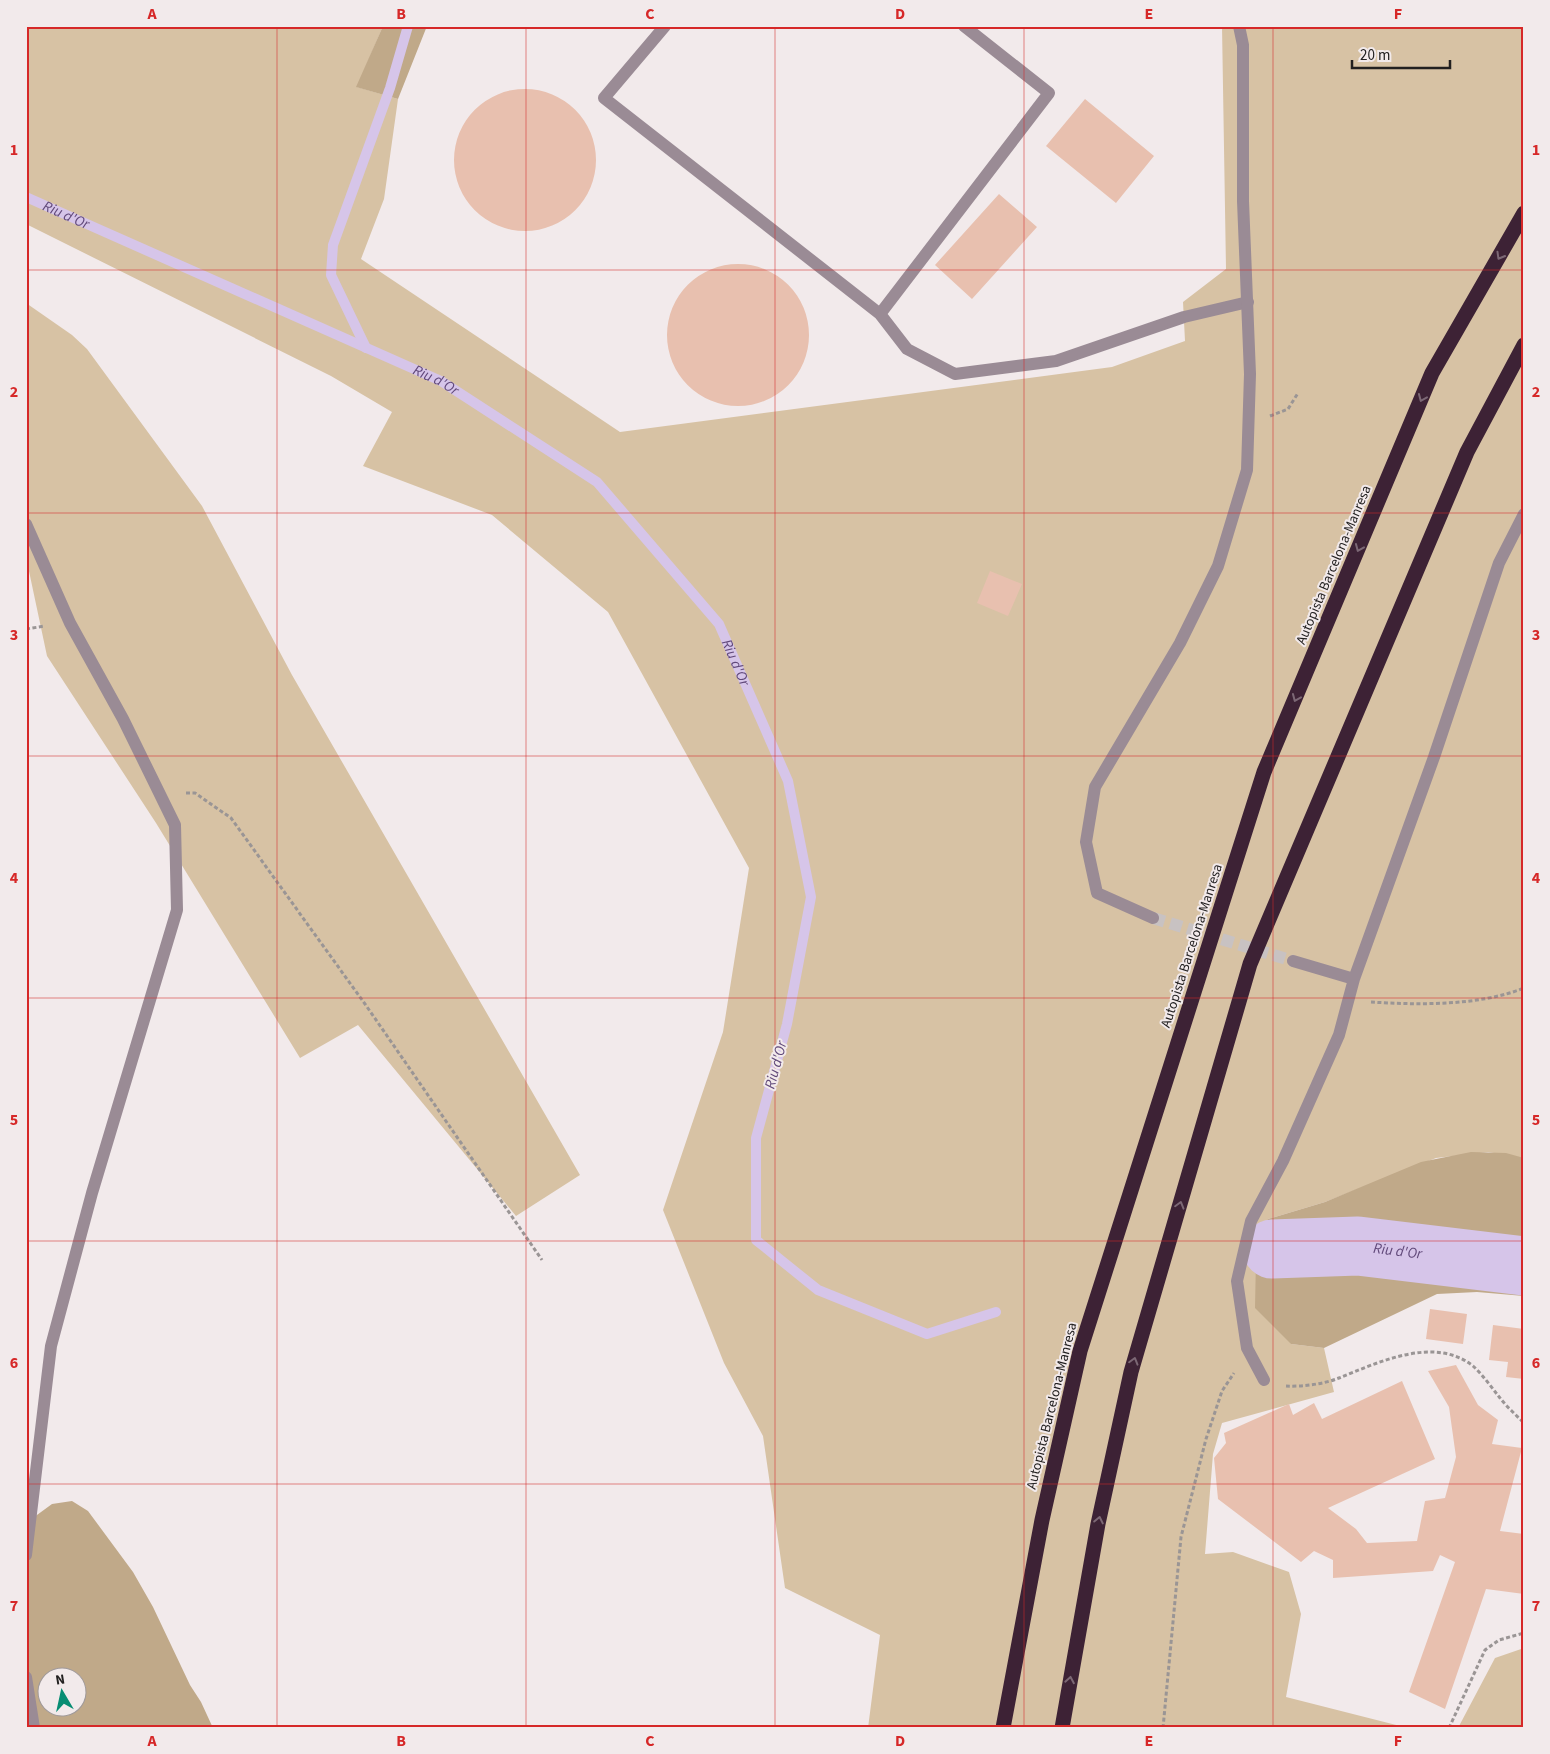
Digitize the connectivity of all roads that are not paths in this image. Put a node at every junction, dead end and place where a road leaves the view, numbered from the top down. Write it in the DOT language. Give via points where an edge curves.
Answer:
graph roads {
  1 [pos="665,26"];
  2 [pos="964,26"];
  3 [pos="1239,26"];
  4 [pos="1524,214"];
  5 [pos="1248,302"];
  6 [pos="880,314"];
  7 [pos="1524,345"];
  8 [pos="1524,514"];
  9 [pos="26,524"];
  10 [pos="1153,918"];
  11 [pos="1292,961"];
  12 [pos="1354,978"];
  13 [pos="1264,1380"];
  14 [pos="26,1555"];
  15 [pos="26,1677"];
  16 [pos="34,1728"];
  17 [pos="1003,1728"];
  18 [pos="1062,1728"];
  1 -- 6 [label="street" via="604,98"];
  2 -- 6 [label="street" via="1049,93"];
  3 -- 5 [label="street" via="1243,45 1243,201"];
  4 -- 17 [label="highway, Autopista Barcelona-Manresa, one-way" via="1432,373 1264,772 1080,1351 1042,1520"];
  5 -- 6 [label="street" via="1184,318 1056,361 955,374 907,349"];
  5 -- 10 [label="street" via="1248,470 1218,566 1180,643 1095,787 1086,842 1097,893"];
  18 -- 7 [label="highway, one-way" via="1098,1524 1131,1372 1250,964 1467,452"];
  8 -- 12 [label="street" via="1499,563 1434,757"];
  9 -- 14 [label="street" via="70,623 123,719 175,825 178,910 92,1193 51,1346"];
  11 -- 12 [label="street"];
  12 -- 13 [label="street" via="1340,1035 1283,1161 1251,1221 1237,1281 1247,1348"];
  15 -- 16 [label="street"];
}
